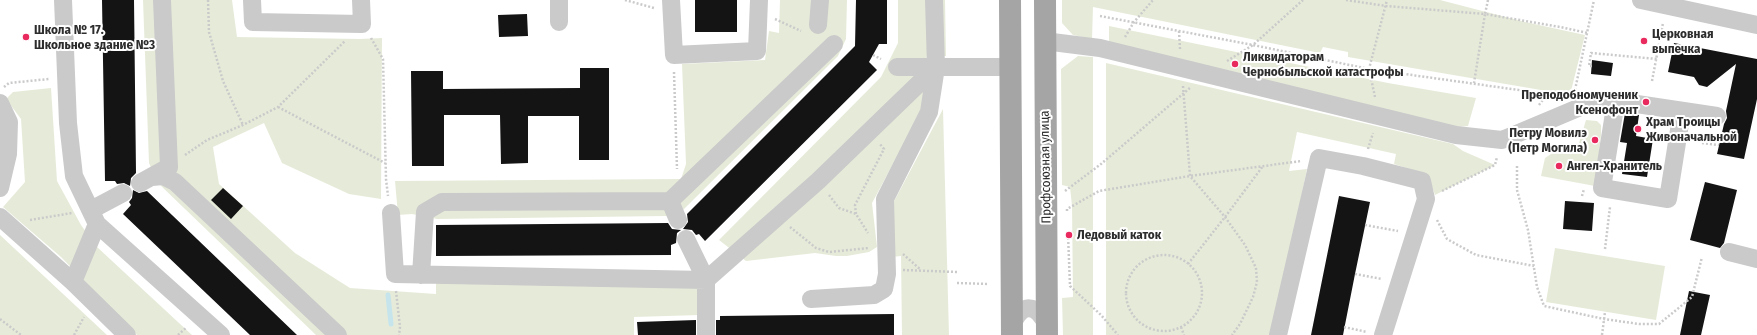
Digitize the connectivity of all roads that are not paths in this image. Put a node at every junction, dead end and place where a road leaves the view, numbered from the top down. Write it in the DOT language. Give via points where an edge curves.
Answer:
graph roads {
  1 [pos="63,0"];
  2 [pos="162,0"];
  3 [pos="252,0"];
  4 [pos="361,0"];
  5 [pos="559,0"];
  6 [pos="820,0"];
  7 [pos="934,0"];
  8 [pos="1010,0"];
  9 [pos="1045,0"];
  10 [pos="1641,0"];
  11 [pos="671,6"];
  12 [pos="759,6"];
  13 [pos="560,22"];
  14 [pos="1757,25"];
  15 [pos="813,29"];
  16 [pos="1044,41"];
  17 [pos="834,44"];
  18 [pos="897,67"];
  19 [pos="936,67"];
  20 [pos="1010,67"];
  21 [pos="1616,101"];
  22 [pos="0,103"];
  23 [pos="1682,111"];
  24 [pos="1717,116"];
  25 [pos="0,188"];
  26 [pos="123,193"];
  27 [pos="670,201"];
  28 [pos="391,213"];
  29 [pos="0,217"];
  30 [pos="94,217"];
  31 [pos="678,220"];
  32 [pos="686,239"];
  33 [pos="1729,252"];
  34 [pos="1757,259"];
  35 [pos="421,275"];
  36 [pos="706,280"];
  37 [pos="73,282"];
  38 [pos="811,299"];
  39 [pos="1012,330"];
  40 [pos="1047,331"];
  41 [pos="127,335"];
  42 [pos="221,335"];
  43 [pos="338,335"];
  44 [pos="706,335"];
  45 [pos="1278,335"];
  46 [pos="1383,335"];
  1 -- 30 [label="street" via="74,176"];
  2 -- 43 [label="street" via="169,167 146,180 163,176 175,182"];
  3 -- 4 [label="street" via="253,22 362,24"];
  5 -- 13 [label="street"];
  6 -- 15 [label="street"];
  7 -- 19 [label="street"];
  8 -- 20 [label="main road"];
  9 -- 16 [label="main road, Профсоюзная улица"];
  10 -- 14 [label="street"];
  11 -- 12 [label="street" via="674,56 757,51"];
  16 -- 21 [label="street" via="1100,48 1456,135 1502,140 1590,103"];
  16 -- 40 [label="main road, Профсоюзная улица"];
  17 -- 27 [label="street"];
  18 -- 19 [label="street"];
  19 -- 20 [label="street"];
  19 -- 36 [label="street" via="818,181"];
  19 -- 38 [label="street" via="929,112 885,199 887,274 884,290 874,295"];
  20 -- 39 [label="main road"];
  21 -- 23 [label="street"];
  21 -- 23 [label="street" via="1602,188 1617,191 1668,198"];
  22 -- 25 [label="street" via="9,122 8,154"];
  23 -- 24 [label="street"];
  26 -- 30 [label="street"];
  27 -- 31 [label="street"];
  27 -- 35 [label="street" via="442,202 425,212"];
  28 -- 35 [label="street" via="395,274"];
  29 -- 37 [label="street"];
  30 -- 37 [label="street"];
  30 -- 42 [label="street"];
  32 -- 36 [label="street"];
  33 -- 34 [label="street"];
  35 -- 36 [label="street"];
  36 -- 44 [label="street"];
  37 -- 41 [label="street"];
  39 -- 40 [label="street" via="1019,313 1027,308 1033,308 1044,317"];
  45 -- 46 [label="street" via="1319,158 1422,181 1426,199"];
}
